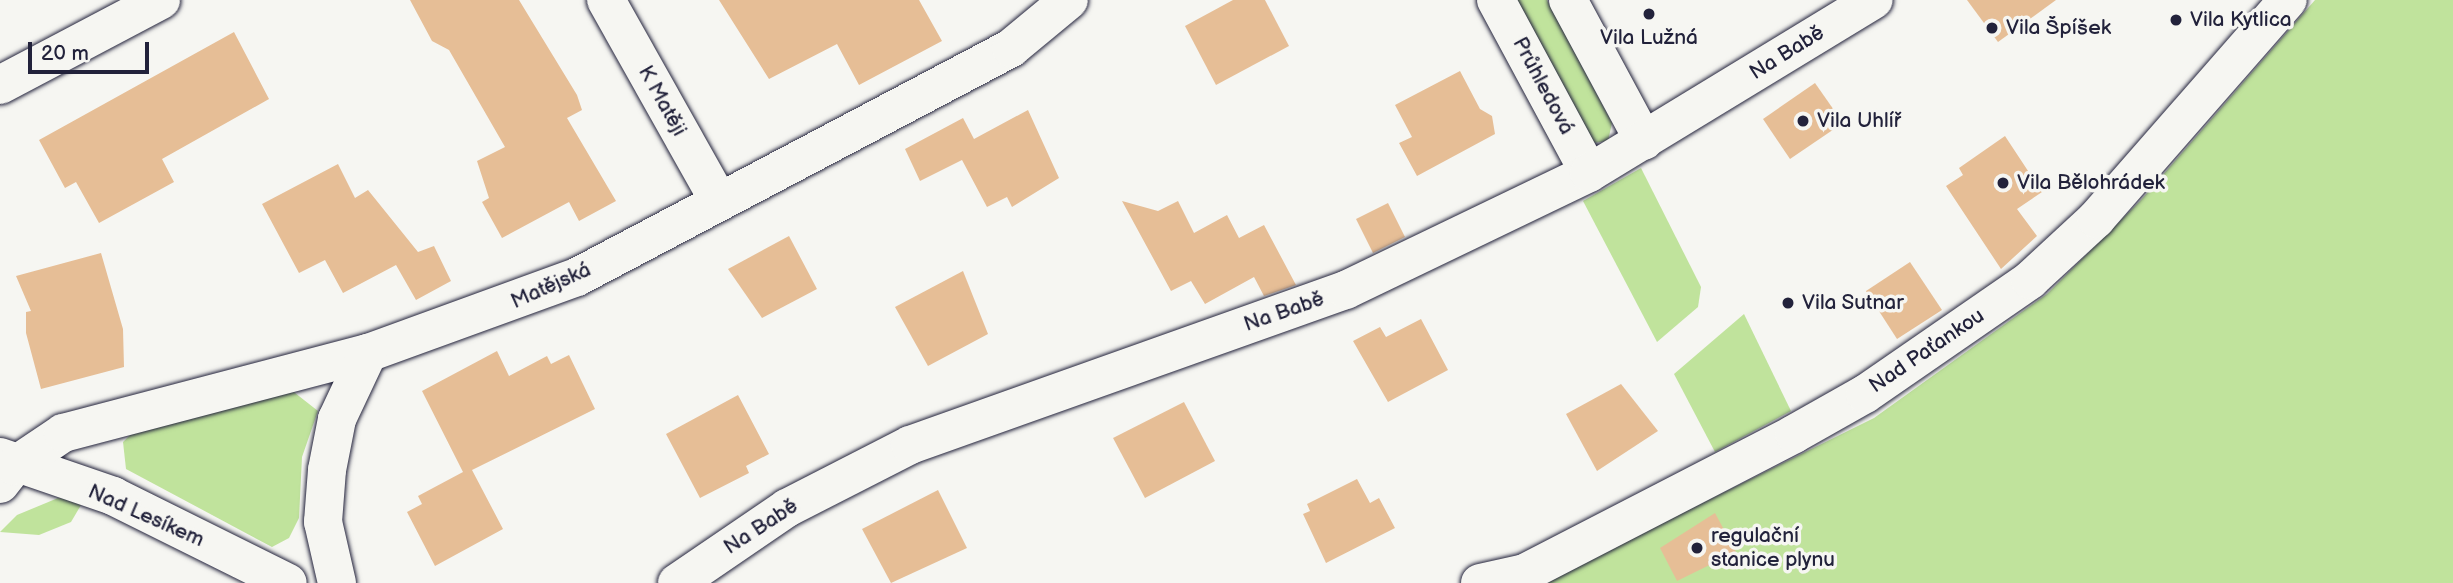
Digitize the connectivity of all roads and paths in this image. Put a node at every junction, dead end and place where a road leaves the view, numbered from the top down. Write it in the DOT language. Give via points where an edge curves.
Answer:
graph roads {
  1 [pos="161,0"];
  2 [pos="606,0"];
  3 [pos="1069,0"];
  4 [pos="1496,0"];
  5 [pos="1568,0"];
  6 [pos="1873,0"];
  7 [pos="2288,0"];
  8 [pos="0,85"];
  9 [pos="1644,141"];
  10 [pos="1590,173"];
  11 [pos="719,201"];
  12 [pos="368,354"];
  13 [pos="5,469"];
  14 [pos="288,583"];
  15 [pos="337,583"];
  16 [pos="677,583"];
  17 [pos="1480,583"];
  1 -- 8 [label="street"];
  2 -- 11 [label="street, K Matěji"];
  3 -- 11 [label="street, Matějská" via="1011,48"];
  4 -- 10 [label="street, Průhledová"];
  5 -- 9 [label="street"];
  6 -- 9 [label="street, Na Babě"];
  7 -- 17 [label="street, Nad Paťankou" via="2096,219 2031,280 1865,394 1794,434 1525,573"];
  9 -- 10 [label="street, Na Babě"];
  10 -- 16 [label="street, Na Babě" via="1346,290 910,445 787,508"];
  11 -- 12 [label="street, Matějská" via="577,277"];
  12 -- 13 [label="street, Matějská" via="121,414 63,433"];
  12 -- 15 [label="street" via="337,419 327,470 323,522"];
  13 -- 14 [label="street, Nad Lesíkem" via="113,496"];
}
